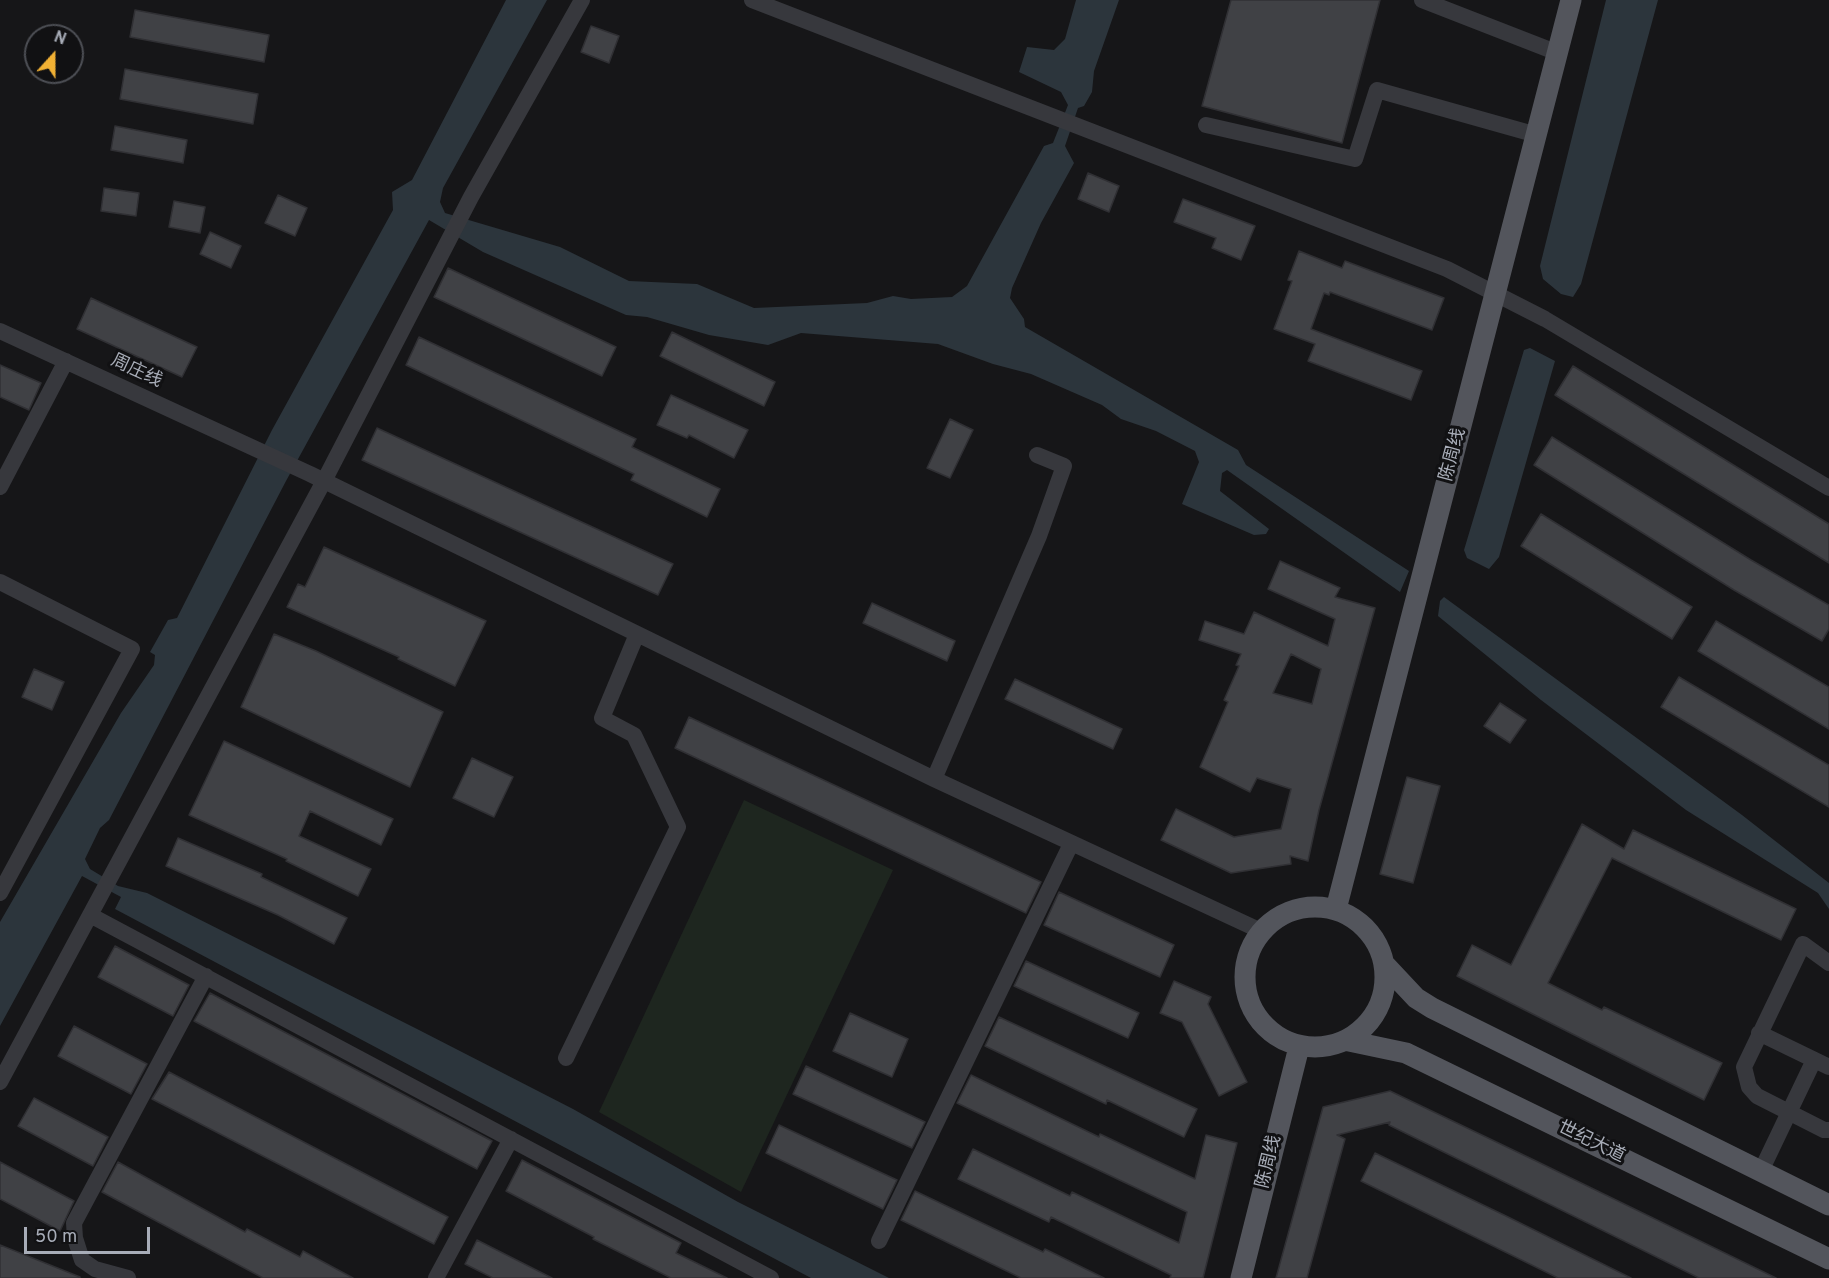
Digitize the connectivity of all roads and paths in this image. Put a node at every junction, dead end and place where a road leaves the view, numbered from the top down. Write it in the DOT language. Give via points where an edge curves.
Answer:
graph roads {
  1 [pos="582,0"];
  2 [pos="752,0"];
  3 [pos="1422,0"];
  4 [pos="1571,0"];
  5 [pos="1558,53"];
  6 [pos="1206,125"];
  7 [pos="1537,135"];
  8 [pos="1496,294"];
  9 [pos="0,331"];
  10 [pos="66,361"];
  11 [pos="1037,455"];
  12 [pos="317,477"];
  13 [pos="0,487"];
  14 [pos="1829,488"];
  15 [pos="0,582"];
  16 [pos="637,634"];
  17 [pos="934,779"];
  18 [pos="1071,844"];
  19 [pos="0,893"];
  20 [pos="1336,909"];
  21 [pos="90,915"];
  22 [pos="1261,931"];
  23 [pos="1829,963"];
  24 [pos="1386,966"];
  25 [pos="206,976"];
  26 [pos="1760,1033"];
  27 [pos="1348,1041"];
  28 [pos="1299,1047"];
  29 [pos="566,1058"];
  30 [pos="1821,1064"];
  31 [pos="0,1082"];
  32 [pos="1789,1112"];
  33 [pos="1829,1130"];
  34 [pos="511,1139"];
  35 [pos="1761,1171"];
  36 [pos="1829,1205"];
  37 [pos="879,1241"];
  38 [pos="1829,1259"];
  39 [pos="128,1278"];
  40 [pos="436,1278"];
  41 [pos="771,1278"];
  42 [pos="1241,1278"];
  1 -- 12 [label="street"];
  2 -- 8 [label="street" via="1447,269"];
  3 -- 5 [label="street"];
  4 -- 5 [label="main road, 陈周线"];
  5 -- 7 [label="main road, 陈周线"];
  6 -- 7 [label="street" via="1355,159 1377,90"];
  7 -- 8 [label="main road, 陈周线"];
  8 -- 14 [label="street" via="1545,319"];
  8 -- 20 [label="main road, 陈周线"];
  9 -- 10 [label="street, 周庄线"];
  10 -- 12 [label="street, 周庄线"];
  10 -- 13 [label="street"];
  11 -- 17 [label="street" via="1064,466 1039,536"];
  12 -- 16 [label="street, 周庄线"];
  12 -- 21 [label="street"];
  15 -- 19 [label="street" via="132,649"];
  16 -- 17 [label="street, 周庄线"];
  16 -- 29 [label="street" via="602,718 634,735 678,827"];
  17 -- 18 [label="street, 周庄线"];
  18 -- 22 [label="street, 周庄线"];
  18 -- 37 [label="street"];
  20 -- 22 [label="main road" via="1309,907 1282,914"];
  20 -- 24 [label="main road" via="1359,922 1377,941"];
  21 -- 25 [label="street"];
  21 -- 31 [label="street"];
  22 -- 28 [label="main road" via="1249,951 1244,975 1247,999 1265,1026 1277,1037"];
  23 -- 26 [label="street" via="1803,944"];
  24 -- 27 [label="main road" via="1384,995 1371,1022"];
  24 -- 35 [label="main road" via="1416,998 1432,1008"];
  25 -- 34 [label="street"];
  25 -- 39 [label="street" via="74,1223 82,1260 95,1269"];
  26 -- 30 [label="street"];
  26 -- 32 [label="street" via="1744,1068 1749,1087 1757,1096"];
  27 -- 28 [label="main road" via="1324,1048"];
  27 -- 38 [label="main road, 世纪大道" via="1406,1053"];
  28 -- 42 [label="main road, 陈周线"];
  30 -- 32 [label="street"];
  32 -- 33 [label="street"];
  32 -- 35 [label="street"];
  34 -- 40 [label="street"];
  34 -- 41 [label="street"];
  35 -- 36 [label="main road"];
}
